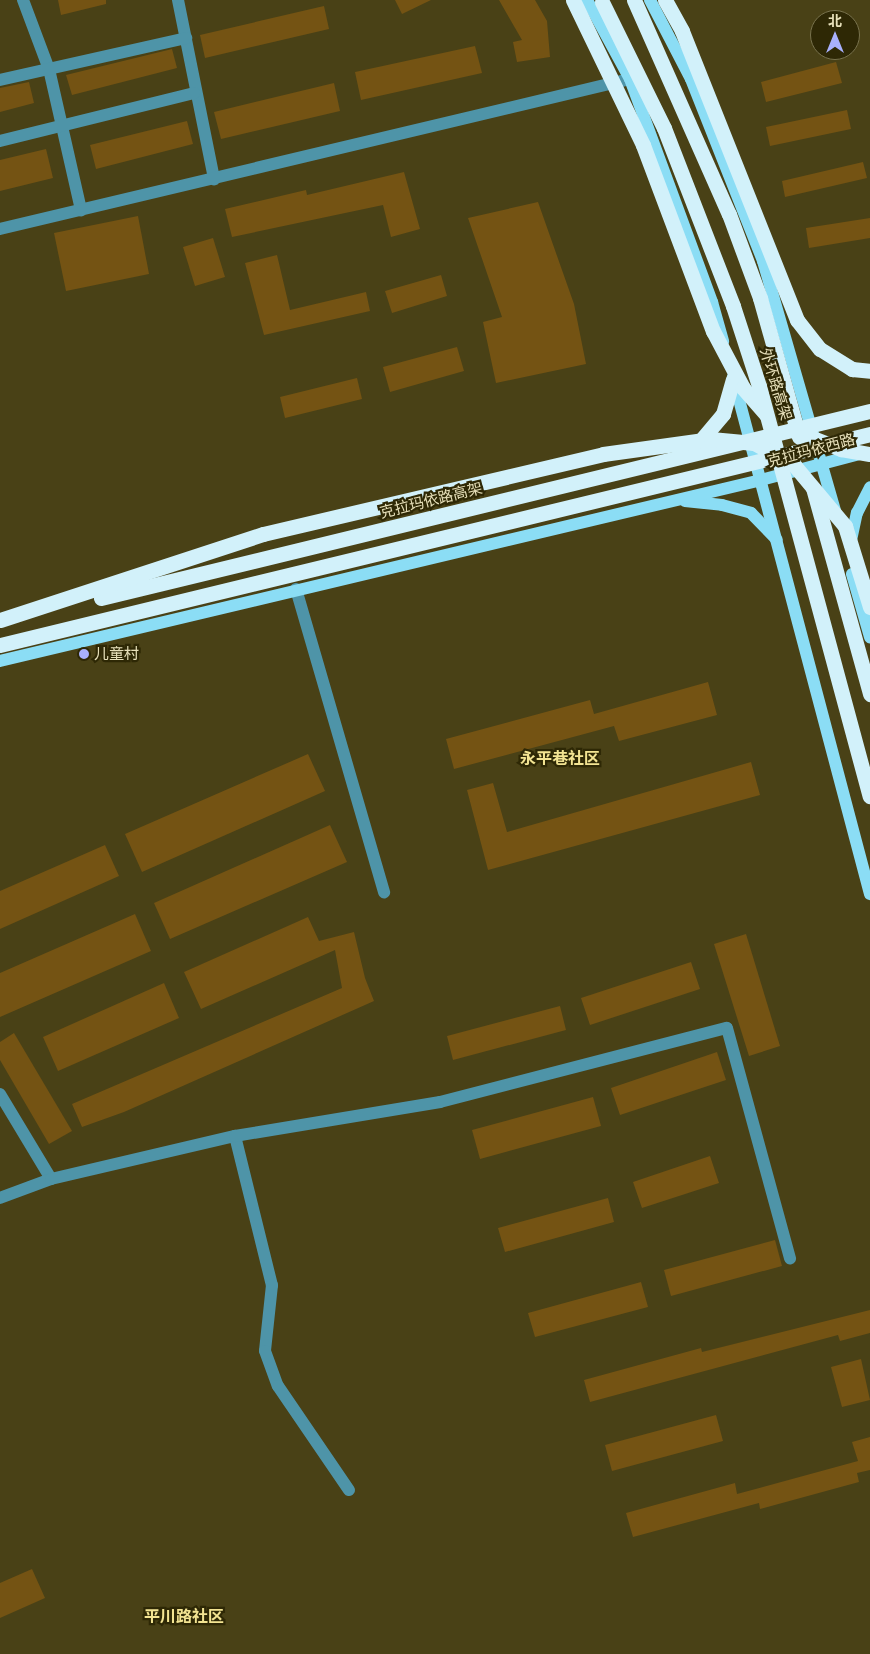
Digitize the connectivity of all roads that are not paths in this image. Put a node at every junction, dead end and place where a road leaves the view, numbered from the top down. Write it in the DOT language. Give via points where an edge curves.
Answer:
graph roads {
  1 [pos="23,0"];
  2 [pos="178,0"];
  3 [pos="573,0"];
  4 [pos="587,0"];
  5 [pos="601,0"];
  6 [pos="634,0"];
  7 [pos="650,0"];
  8 [pos="665,0"];
  9 [pos="186,38"];
  10 [pos="49,69"];
  11 [pos="0,80"];
  12 [pos="630,80"];
  13 [pos="194,93"];
  14 [pos="60,126"];
  15 [pos="0,141"];
  16 [pos="214,179"];
  17 [pos="81,210"];
  18 [pos="0,229"];
  19 [pos="870,371"];
  20 [pos="733,379"];
  21 [pos="870,411"];
  22 [pos="810,423"];
  23 [pos="870,434"];
  24 [pos="750,438"];
  25 [pos="690,452"];
  26 [pos="870,453"];
  27 [pos="822,465"];
  28 [pos="761,480"];
  29 [pos="870,487"];
  30 [pos="676,500"];
  31 [pos="777,540"];
  32 [pos="848,557"];
  33 [pos="296,589"];
  34 [pos="870,607"];
  35 [pos="0,614"];
  36 [pos="0,621"];
  37 [pos="870,637"];
  38 [pos="0,645"];
  39 [pos="0,661"];
  40 [pos="870,694"];
  41 [pos="870,796"];
  42 [pos="384,892"];
  43 [pos="870,894"];
  44 [pos="0,1094"];
  45 [pos="235,1136"];
  46 [pos="51,1179"];
  47 [pos="0,1198"];
  48 [pos="790,1259"];
  49 [pos="349,1490"];
  1 -- 10 [label="street"];
  2 -- 9 [label="street"];
  3 -- 26 [label="highway, bridge" via="643,145 712,331 744,388 760,409 782,426 841,449"];
  4 -- 12 [label="main road"];
  5 -- 41 [label="highway, 外环路高架, bridge" via="664,128 733,306 759,386"];
  6 -- 40 [label="highway, 外环路高架, bridge" via="725,205 760,298"];
  7 -- 22 [label="main road" via="691,79 762,261"];
  8 -- 19 [label="highway" via="682,31 797,320 820,349 852,369"];
  9 -- 10 [label="street"];
  9 -- 13 [label="street"];
  10 -- 11 [label="street"];
  10 -- 14 [label="street"];
  12 -- 16 [label="street"];
  12 -- 20 [label="main road" via="712,302"];
  13 -- 14 [label="street"];
  13 -- 16 [label="street"];
  14 -- 15 [label="street"];
  14 -- 17 [label="street"];
  16 -- 17 [label="street"];
  17 -- 18 [label="street"];
  20 -- 24 [label="main road"];
  20 -- 25 [label="highway" via="723,414"];
  21 -- 22 [label="main road, 克拉玛依西路"];
  21 -- 36 [label="highway, 克拉玛依路高架, bridge"];
  22 -- 24 [label="main road, 克拉玛依西路"];
  22 -- 27 [label="main road"];
  23 -- 38 [label="highway, bridge"];
  24 -- 25 [label="main road, 克拉玛依西路"];
  24 -- 28 [label="main road"];
  25 -- 35 [label="main road, 克拉玛依西路"];
  26 -- 27 [label="main road, 克拉玛依西路"];
  27 -- 28 [label="main road, 克拉玛依西路"];
  27 -- 32 [label="main road"];
  28 -- 30 [label="main road, 克拉玛依西路"];
  28 -- 31 [label="main road"];
  29 -- 32 [label="main road" via="857,513"];
  30 -- 31 [label="main road" via="722,505 751,513"];
  30 -- 33 [label="main road, 克拉玛依西路"];
  31 -- 43 [label="main road"];
  32 -- 37 [label="main road"];
  33 -- 39 [label="main road, 克拉玛依西路"];
  33 -- 42 [label="street"];
  34 -- 36 [label="highway, bridge" via="845,526 794,465 754,443 711,439 603,454 263,534"];
  44 -- 46 [label="street"];
  45 -- 46 [label="street"];
  45 -- 48 [label="street" via="440,1102 727,1028"];
  45 -- 49 [label="street" via="272,1285 265,1351 278,1386"];
  46 -- 47 [label="street"];
}
